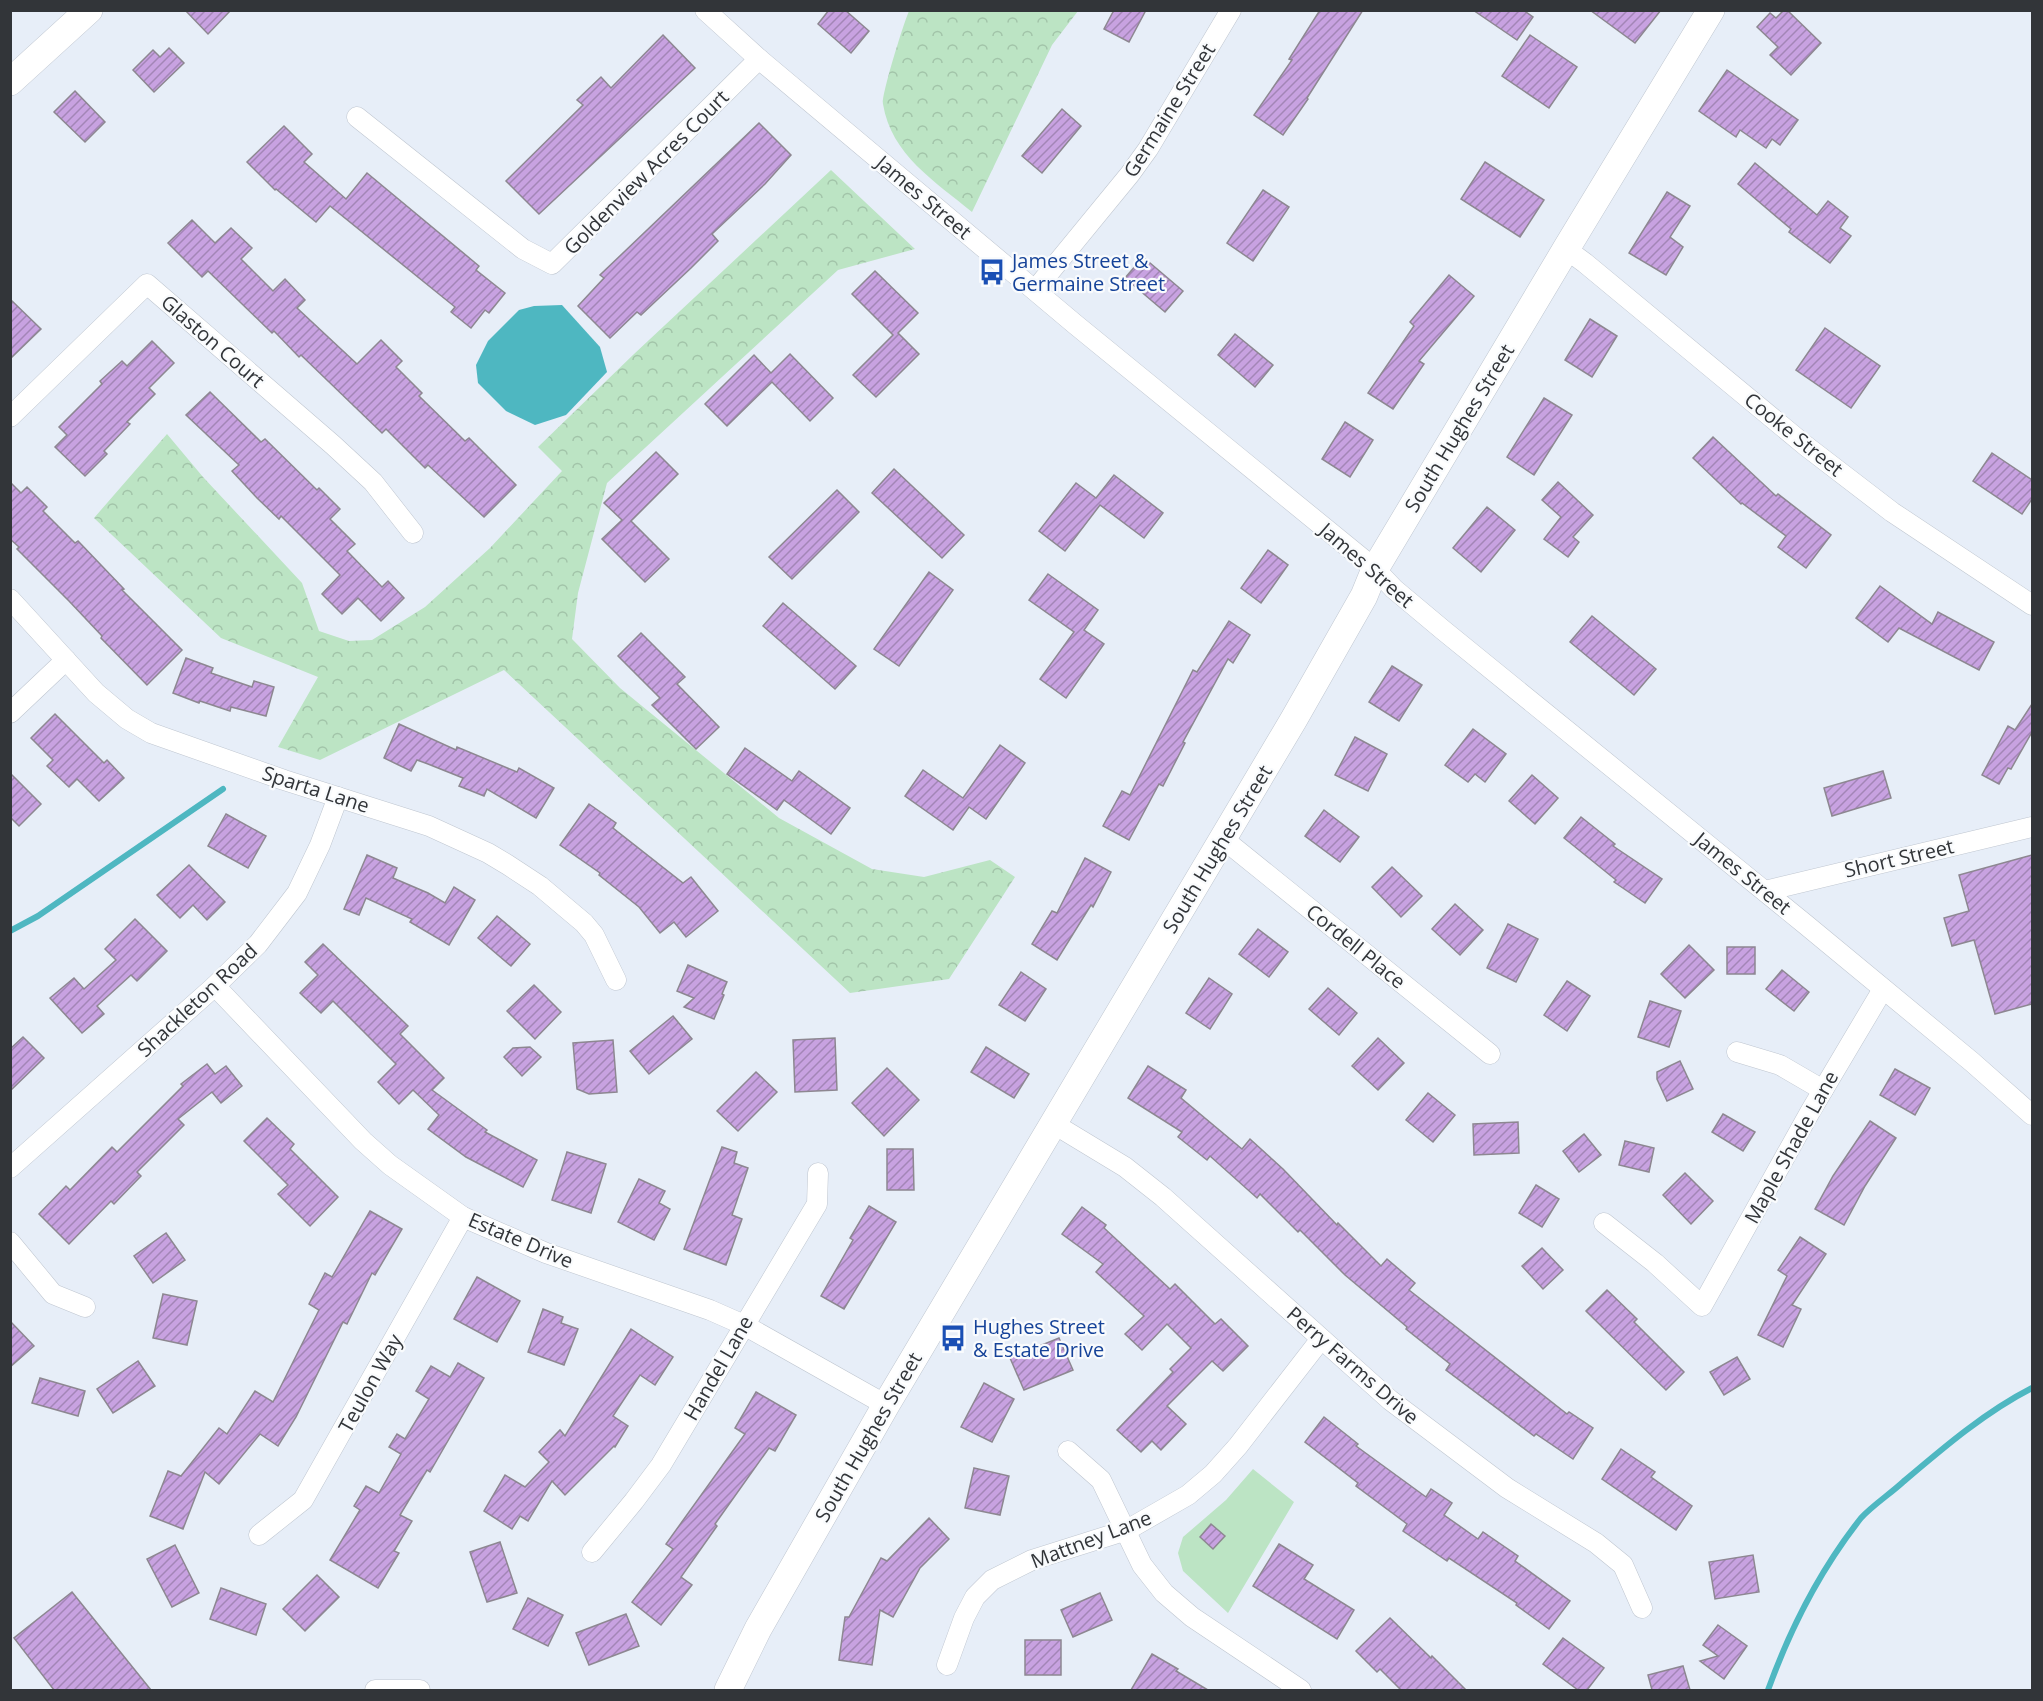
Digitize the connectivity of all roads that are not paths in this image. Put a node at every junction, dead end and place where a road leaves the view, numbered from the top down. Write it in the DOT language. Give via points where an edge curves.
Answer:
graph roads {
  1 [pos="89,10"];
  2 [pos="705,10"];
  3 [pos="1231,10"];
  4 [pos="1711,10"];
  5 [pos="759,59"];
  6 [pos="10,82"];
  7 [pos="357,117"];
  8 [pos="1566,249"];
  9 [pos="1035,290"];
  10 [pos="10,417"];
  11 [pos="413,532"];
  12 [pos="1375,569"];
  13 [pos="10,599"];
  14 [pos="2032,605"];
  15 [pos="66,660"];
  16 [pos="10,713"];
  17 [pos="338,797"];
  18 [pos="2032,827"];
  19 [pos="1222,838"];
  20 [pos="1765,891"];
  21 [pos="616,980"];
  22 [pos="215,986"];
  23 [pos="1883,989"];
  24 [pos="1737,1052"];
  25 [pos="1490,1054"];
  26 [pos="1823,1090"];
  27 [pos="2032,1115"];
  28 [pos="1054,1124"];
  29 [pos="10,1168"];
  30 [pos="818,1173"];
  31 [pos="463,1217"];
  32 [pos="1604,1223"];
  33 [pos="10,1242"];
  34 [pos="85,1307"];
  35 [pos="744,1325"];
  36 [pos="1322,1339"];
  37 [pos="886,1405"];
  38 [pos="1068,1451"];
  39 [pos="1127,1530"];
  40 [pos="259,1535"];
  41 [pos="592,1552"];
  42 [pos="1642,1608"];
  43 [pos="947,1665"];
  44 [pos="375,1690"];
  45 [pos="420,1690"];
  46 [pos="728,1690"];
  47 [pos="1300,1690"];
  1 -- 6 [label="street"];
  2 -- 5 [label="street, James Street"];
  3 -- 9 [label="street, Germaine Street" via="1148,149"];
  4 -- 8 [label="street, South Hughes Street"];
  5 -- 7 [label="street, Goldenview Acres Court" via="552,264 523,249"];
  5 -- 9 [label="street, James Street"];
  8 -- 12 [label="street, South Hughes Street"];
  8 -- 14 [label="street, Cooke Street" via="1892,512"];
  9 -- 12 [label="street, James Street"];
  10 -- 11 [label="street, Glaston Court" via="147,284 373,482"];
  12 -- 19 [label="street, South Hughes Street" via="1359,607"];
  12 -- 20 [label="street, James Street" via="1435,623"];
  13 -- 15 [label="street, Sparta Lane"];
  15 -- 16 [label="street"];
  15 -- 17 [label="street, Sparta Lane" via="112,708 151,733"];
  17 -- 21 [label="street, Sparta Lane" via="446,833 488,853 532,881 589,929"];
  17 -- 22 [label="street, Shackleton Road" via="297,893 258,944"];
  18 -- 20 [label="street, Short Street"];
  19 -- 25 [label="street, Cordell Place"];
  19 -- 28 [label="street, South Hughes Street"];
  20 -- 23 [label="street, James Street"];
  22 -- 29 [label="street, Shackleton Road"];
  22 -- 31 [label="street, Estate Drive" via="363,1141"];
  23 -- 26 [label="street, Maple Shade Lane"];
  23 -- 27 [label="street, James Street"];
  24 -- 26 [label="street" via="1780,1065"];
  26 -- 32 [label="street, Maple Shade Lane" via="1702,1306"];
  28 -- 36 [label="street, Perry Farms Drive" via="1125,1167 1153,1189"];
  28 -- 37 [label="street, South Hughes Street"];
  30 -- 35 [label="street, Handel Lane" via="818,1204"];
  31 -- 35 [label="street, Estate Drive" via="546,1253"];
  31 -- 40 [label="street, Teulon Way" via="303,1500"];
  33 -- 34 [label="street" via="53,1294"];
  35 -- 37 [label="street, Estate Drive"];
  35 -- 41 [label="street, Handel Lane" via="661,1465"];
  36 -- 39 [label="street, Mattney Lane" via="1213,1474 1188,1496"];
  36 -- 42 [label="street, Perry Farms Drive" via="1431,1432 1623,1565"];
  37 -- 46 [label="street, South Hughes Street" via="758,1629"];
  38 -- 39 [label="street" via="1101,1480"];
  39 -- 43 [label="street, Mattney Lane" via="1032,1560 992,1580 975,1597 963,1618"];
  39 -- 47 [label="street" via="1142,1564 1164,1593 1192,1617"];
  44 -- 45 [label="street"];
}
